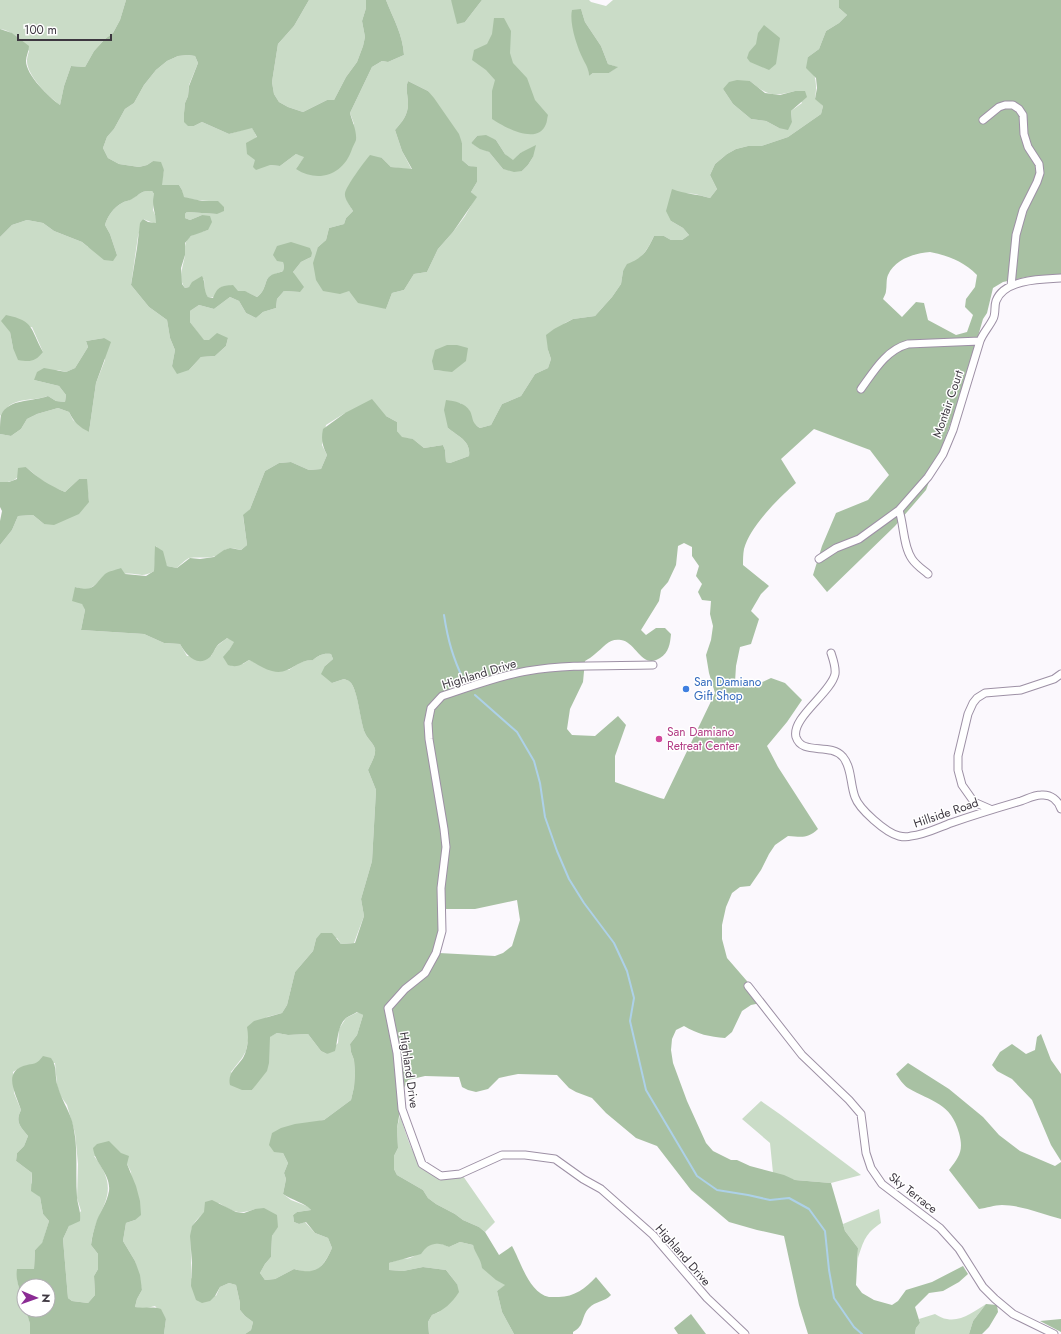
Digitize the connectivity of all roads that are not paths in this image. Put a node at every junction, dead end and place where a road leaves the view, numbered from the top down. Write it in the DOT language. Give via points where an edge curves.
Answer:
graph roads {
  1 [pos="983,120"];
  2 [pos="1061,278"];
  3 [pos="1011,286"];
  4 [pos="980,341"];
  5 [pos="861,389"];
  6 [pos="899,510"];
  7 [pos="819,559"];
  8 [pos="928,574"];
  9 [pos="831,653"];
  10 [pos="653,665"];
  11 [pos="1061,674"];
  12 [pos="990,809"];
  13 [pos="1061,809"];
  14 [pos="748,986"];
  15 [pos="745,1334"];
  16 [pos="1054,1334"];
  1 -- 3 [label="street" via="999,107 1013,105 1023,115 1028,147 1039,164 1040,173 1023,210 1016,235"];
  2 -- 3 [label="street" via="1030,280"];
  3 -- 4 [label="street, Montair Court" via="998,297 992,320"];
  4 -- 5 [label="street" via="901,346 886,356"];
  4 -- 6 [label="street, Montair Court" via="953,430 943,454 928,477"];
  6 -- 7 [label="street, Montair Court" via="859,539 836,548"];
  6 -- 8 [label="street" via="910,556 916,565"];
  9 -- 12 [label="street, Hillside Road" via="835,673 833,678 798,725 796,736 802,745 835,750 843,757 848,766 854,797 861,808 886,829 903,837 913,836"];
  10 -- 15 [label="street, Highland Drive" via="527,671 495,678 437,700 431,708 428,723 446,847 441,888 442,931 436,953 425,973 405,989 388,1008 397,1053 402,1109 422,1164 441,1176 460,1174 502,1155 555,1159 601,1189 653,1235 701,1292"];
  11 -- 12 [label="street" via="1054,679 1021,690 985,693 973,703 958,756 958,770 962,785 974,802"];
  12 -- 13 [label="street, Hillside Road" via="1040,795 1055,799"];
  14 -- 16 [label="street, Sky Terrace" via="802,1056 861,1114 871,1168 882,1184 940,1228 959,1249 983,1287 995,1299 1013,1314"];
}
